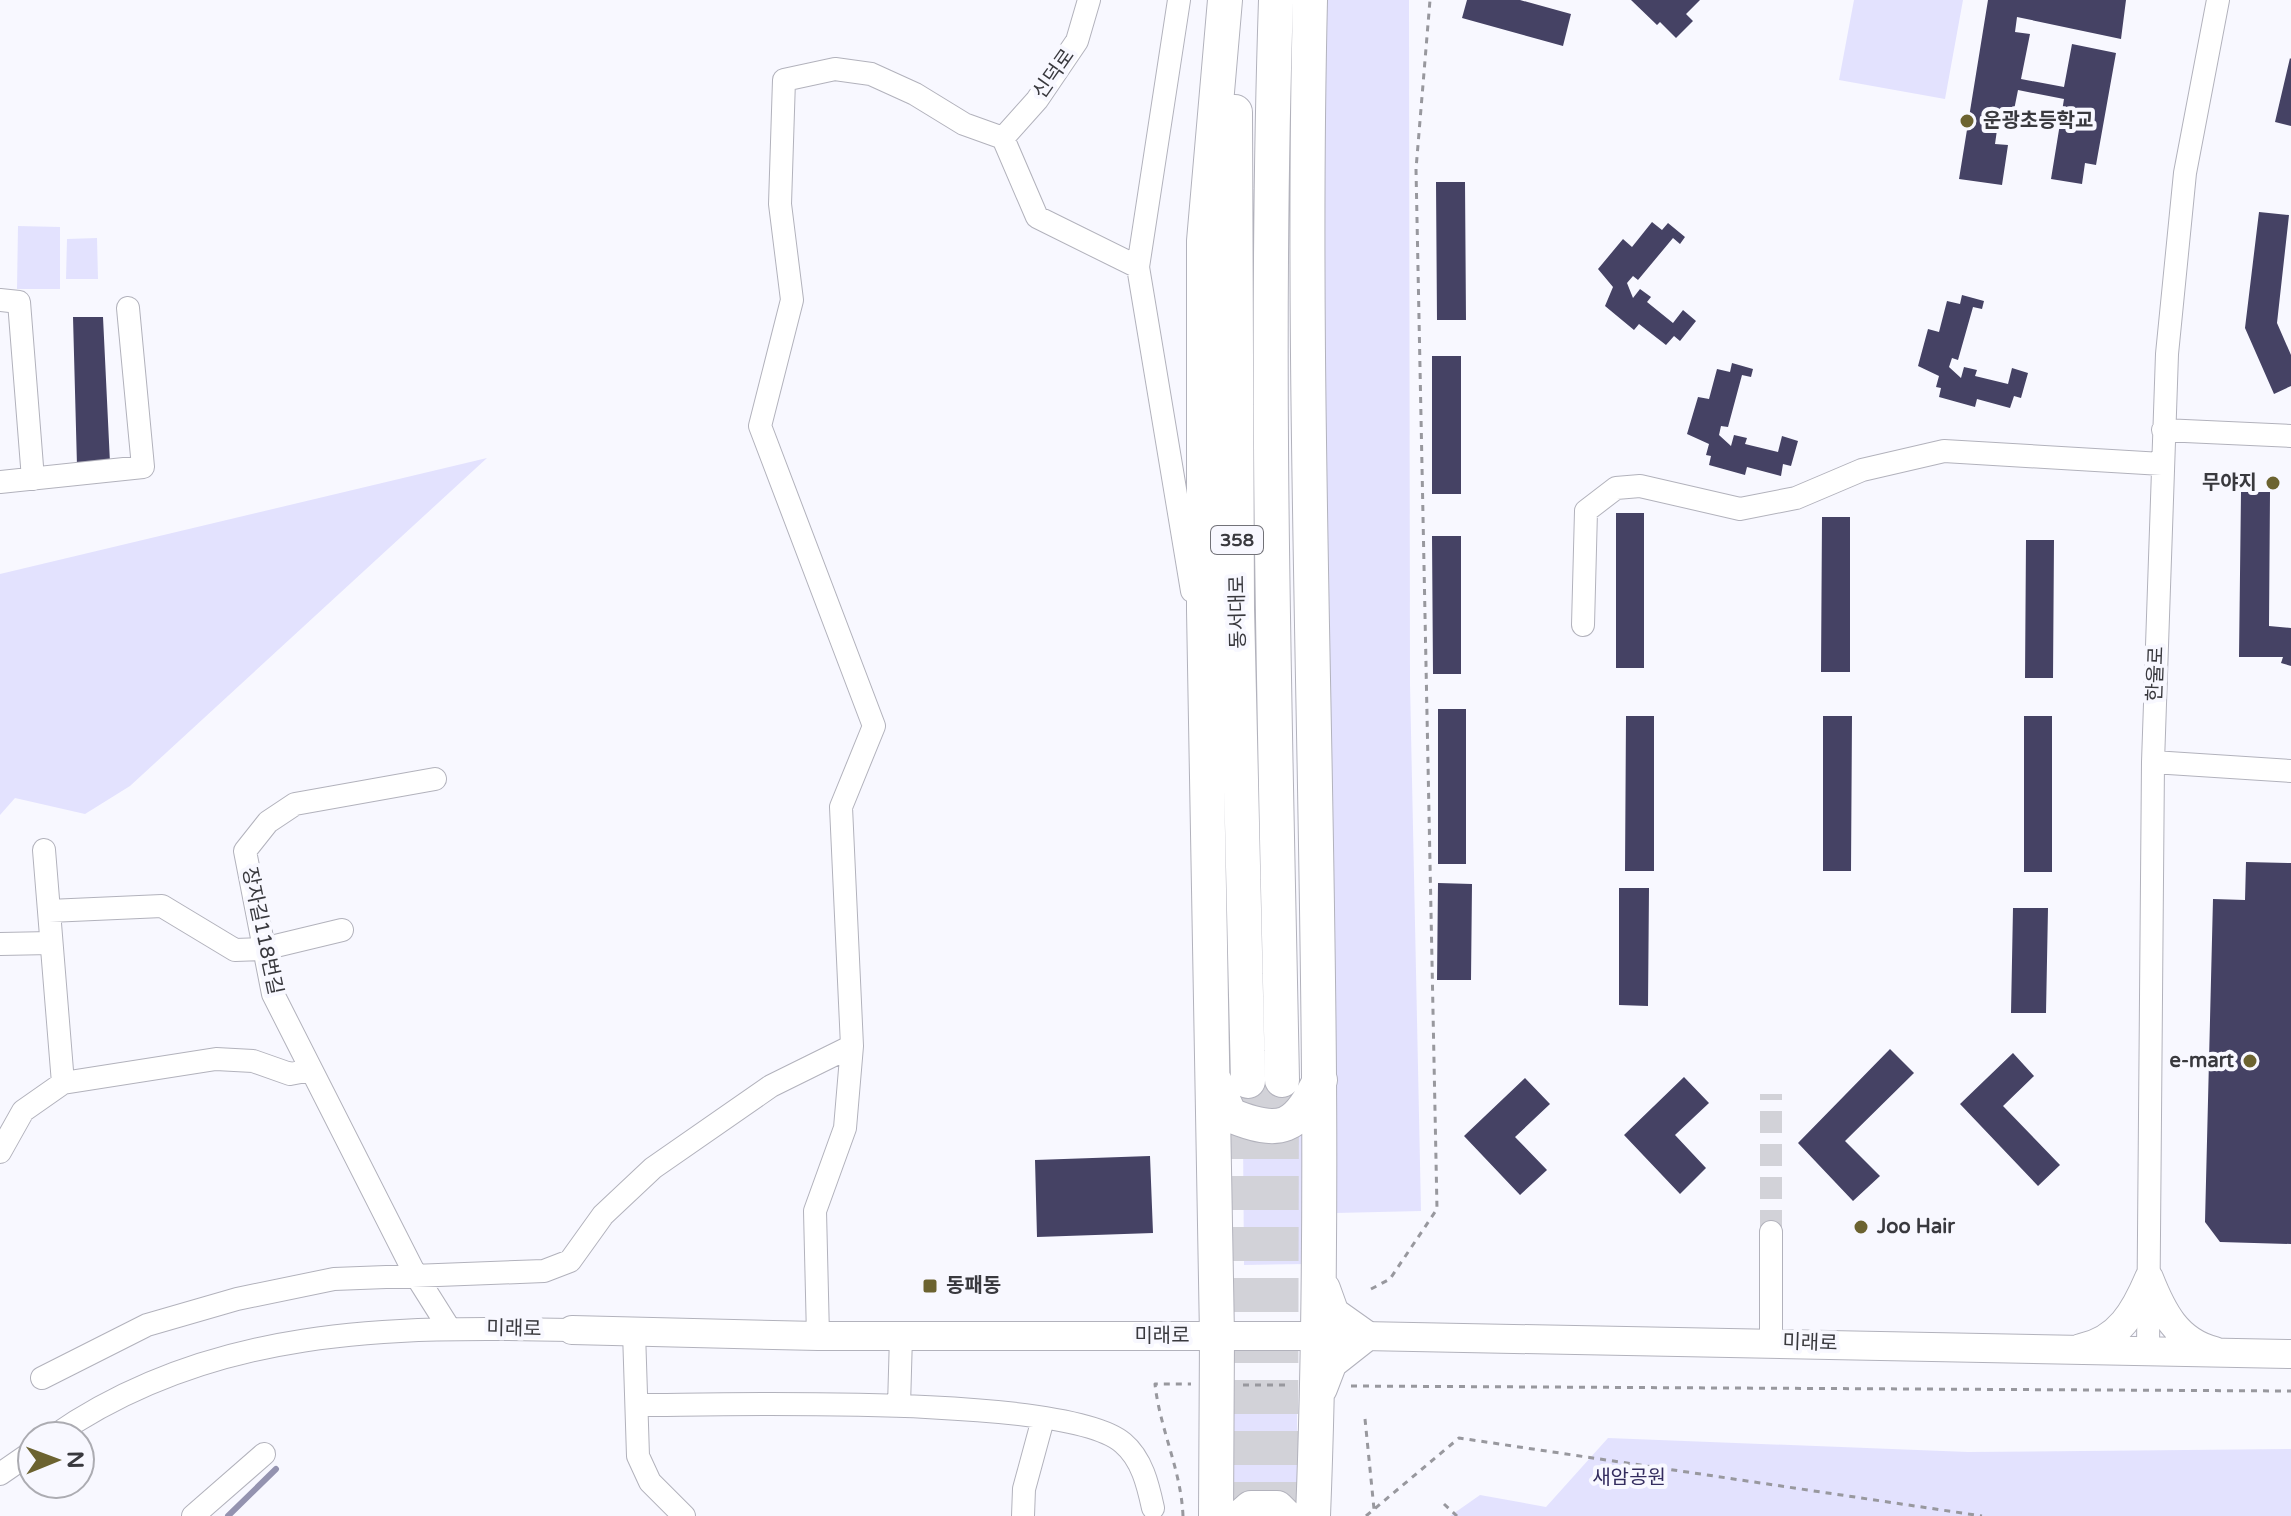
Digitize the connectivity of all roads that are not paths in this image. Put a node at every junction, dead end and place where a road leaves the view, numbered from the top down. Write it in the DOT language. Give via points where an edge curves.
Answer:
graph roads {
  1 [pos="1089,0"];
  2 [pos="1179,0"];
  3 [pos="1225,0"];
  4 [pos="1239,0"];
  5 [pos="1276,0"];
  6 [pos="1310,0"];
  7 [pos="2218,0"];
  8 [pos="1003,138"];
  9 [pos="1138,267"];
  10 [pos="0,300"];
  11 [pos="128,308"];
  12 [pos="2163,430"];
  13 [pos="2291,436"];
  14 [pos="2162,464"];
  15 [pos="33,479"];
  16 [pos="0,482"];
  17 [pos="1583,625"];
  18 [pos="1205,671"];
  19 [pos="2153,762"];
  20 [pos="2291,771"];
  21 [pos="435,779"];
  22 [pos="44,850"];
  23 [pos="49,911"];
  24 [pos="342,930"];
  25 [pos="51,943"];
  26 [pos="0,944"];
  27 [pos="263,949"];
  28 [pos="852,1046"];
  29 [pos="311,1070"];
  30 [pos="1214,1080"];
  31 [pos="1282,1080"];
  32 [pos="1320,1080"];
  33 [pos="1248,1081"];
  34 [pos="63,1083"];
  35 [pos="0,1152"];
  36 [pos="1771,1232"];
  37 [pos="415,1274"];
  38 [pos="2149,1278"];
  39 [pos="1321,1279"];
  40 [pos="449,1328"];
  41 [pos="572,1330"];
  42 [pos="634,1332"];
  43 [pos="818,1336"];
  44 [pos="901,1336"];
  45 [pos="1217,1336"];
  46 [pos="1320,1336"];
  47 [pos="1363,1336"];
  48 [pos="1771,1342"];
  49 [pos="2067,1351"];
  50 [pos="2148,1353"];
  51 [pos="2227,1354"];
  52 [pos="2291,1354"];
  53 [pos="42,1378"];
  54 [pos="1319,1391"];
  55 [pos="638,1405"];
  56 [pos="899,1406"];
  57 [pos="1043,1419"];
  58 [pos="78,1420"];
  59 [pos="264,1454"];
  60 [pos="1153,1508"];
  61 [pos="193,1516"];
  62 [pos="684,1516"];
  63 [pos="1023,1516"];
  64 [pos="1216,1516"];
  65 [pos="1242,1516"];
  66 [pos="1285,1516"];
  67 [pos="1313,1516"];
  1 -- 8 [label="street, 신덕로" via="1077,41"];
  2 -- 9 [label="street"];
  3 -- 18 [label="highway" via="1204,241"];
  4 -- 33 [label="highway, 동서대로 / 358" via="1237,608"];
  5 -- 31 [label="highway, 동서대로 / 358" via="1273,573"];
  6 -- 32 [label="highway" via="1309,607"];
  7 -- 12 [label="street, 한울로" via="2185,173"];
  8 -- 9 [label="street" via="1037,217"];
  8 -- 28 [label="street" via="964,124 871,74 835,69 784,80 780,204 792,300 760,426 874,726 841,807"];
  9 -- 18 [label="street"];
  10 -- 15 [label="street" via="19,302"];
  11 -- 15 [label="street" via="143,467"];
  12 -- 13 [label="street"];
  12 -- 14 [label="street, 한울로"];
  14 -- 17 [label="street" via="1944,451 1862,470 1796,498 1740,509 1640,486 1616,488 1586,511"];
  14 -- 19 [label="street, 한울로"];
  15 -- 16 [label="street"];
  18 -- 30 [label="highway"];
  19 -- 20 [label="street"];
  19 -- 38 [label="street, 한울로"];
  21 -- 27 [label="street, 장자길118번길" via="295,804 268,822 245,851"];
  22 -- 23 [label="street"];
  23 -- 25 [label="street"];
  23 -- 27 [label="street" via="162,906 235,950"];
  24 -- 27 [label="street"];
  25 -- 26 [label="street"];
  25 -- 34 [label="street"];
  27 -- 29 [label="street, 장자길118번길" via="273,994"];
  28 -- 37 [label="street" via="771,1086 653,1168 603,1215 570,1261 544,1271"];
  28 -- 43 [label="street" via="845,1128 815,1211"];
  29 -- 34 [label="street" via="290,1074 253,1061 216,1059"];
  29 -- 37 [label="street, 장자길118번길"];
  30 -- 32 [label="highway" via="1230,1115 1259,1127 1284,1126 1304,1113"];
  30 -- 45 [label="highway"];
  32 -- 39 [label="highway"];
  34 -- 35 [label="street" via="23,1111"];
  36 -- 48 [label="street"];
  37 -- 40 [label="street, 장자길118번길"];
  37 -- 53 [label="street" via="334,1279 237,1299 147,1325"];
  38 -- 49 [label="main road" via="2128,1320 2091,1346"];
  38 -- 50 [label="street, 한울로"];
  38 -- 51 [label="main road" via="2169,1321 2186,1338"];
  39 -- 46 [label="highway"];
  39 -- 47 [label="highway" via="1332,1314"];
  40 -- 41 [label="street, 미래로"];
  40 -- 58 [label="street, 미래로" via="313,1337 211,1362 127,1394"];
  41 -- 42 [label="main road, 미래로"];
  42 -- 43 [label="main road, 미래로"];
  42 -- 55 [label="street"];
  43 -- 44 [label="main road, 미래로"];
  44 -- 45 [label="main road, 미래로"];
  44 -- 56 [label="street"];
  45 -- 46 [label="main road, 미래로"];
  45 -- 64 [label="highway"];
  46 -- 47 [label="main road, 미래로"];
  46 -- 54 [label="highway"];
  47 -- 48 [label="main road, 미래로"];
  47 -- 54 [label="highway" via="1330,1362"];
  48 -- 49 [label="main road, 미래로"];
  49 -- 50 [label="main road, 미래로"];
  50 -- 51 [label="main road, 미래로"];
  51 -- 52 [label="main road, 미래로"];
  54 -- 67 [label="highway"];
  55 -- 56 [label="street"];
  55 -- 62 [label="street" via="638,1456 650,1482"];
  56 -- 57 [label="street"];
  57 -- 60 [label="street" via="1083,1426 1123,1442 1145,1474"];
  57 -- 63 [label="street" via="1024,1489"];
  59 -- 61 [label="street"];
  65 -- 66 [label="highway" via="1251,1508 1277,1508"];
}
